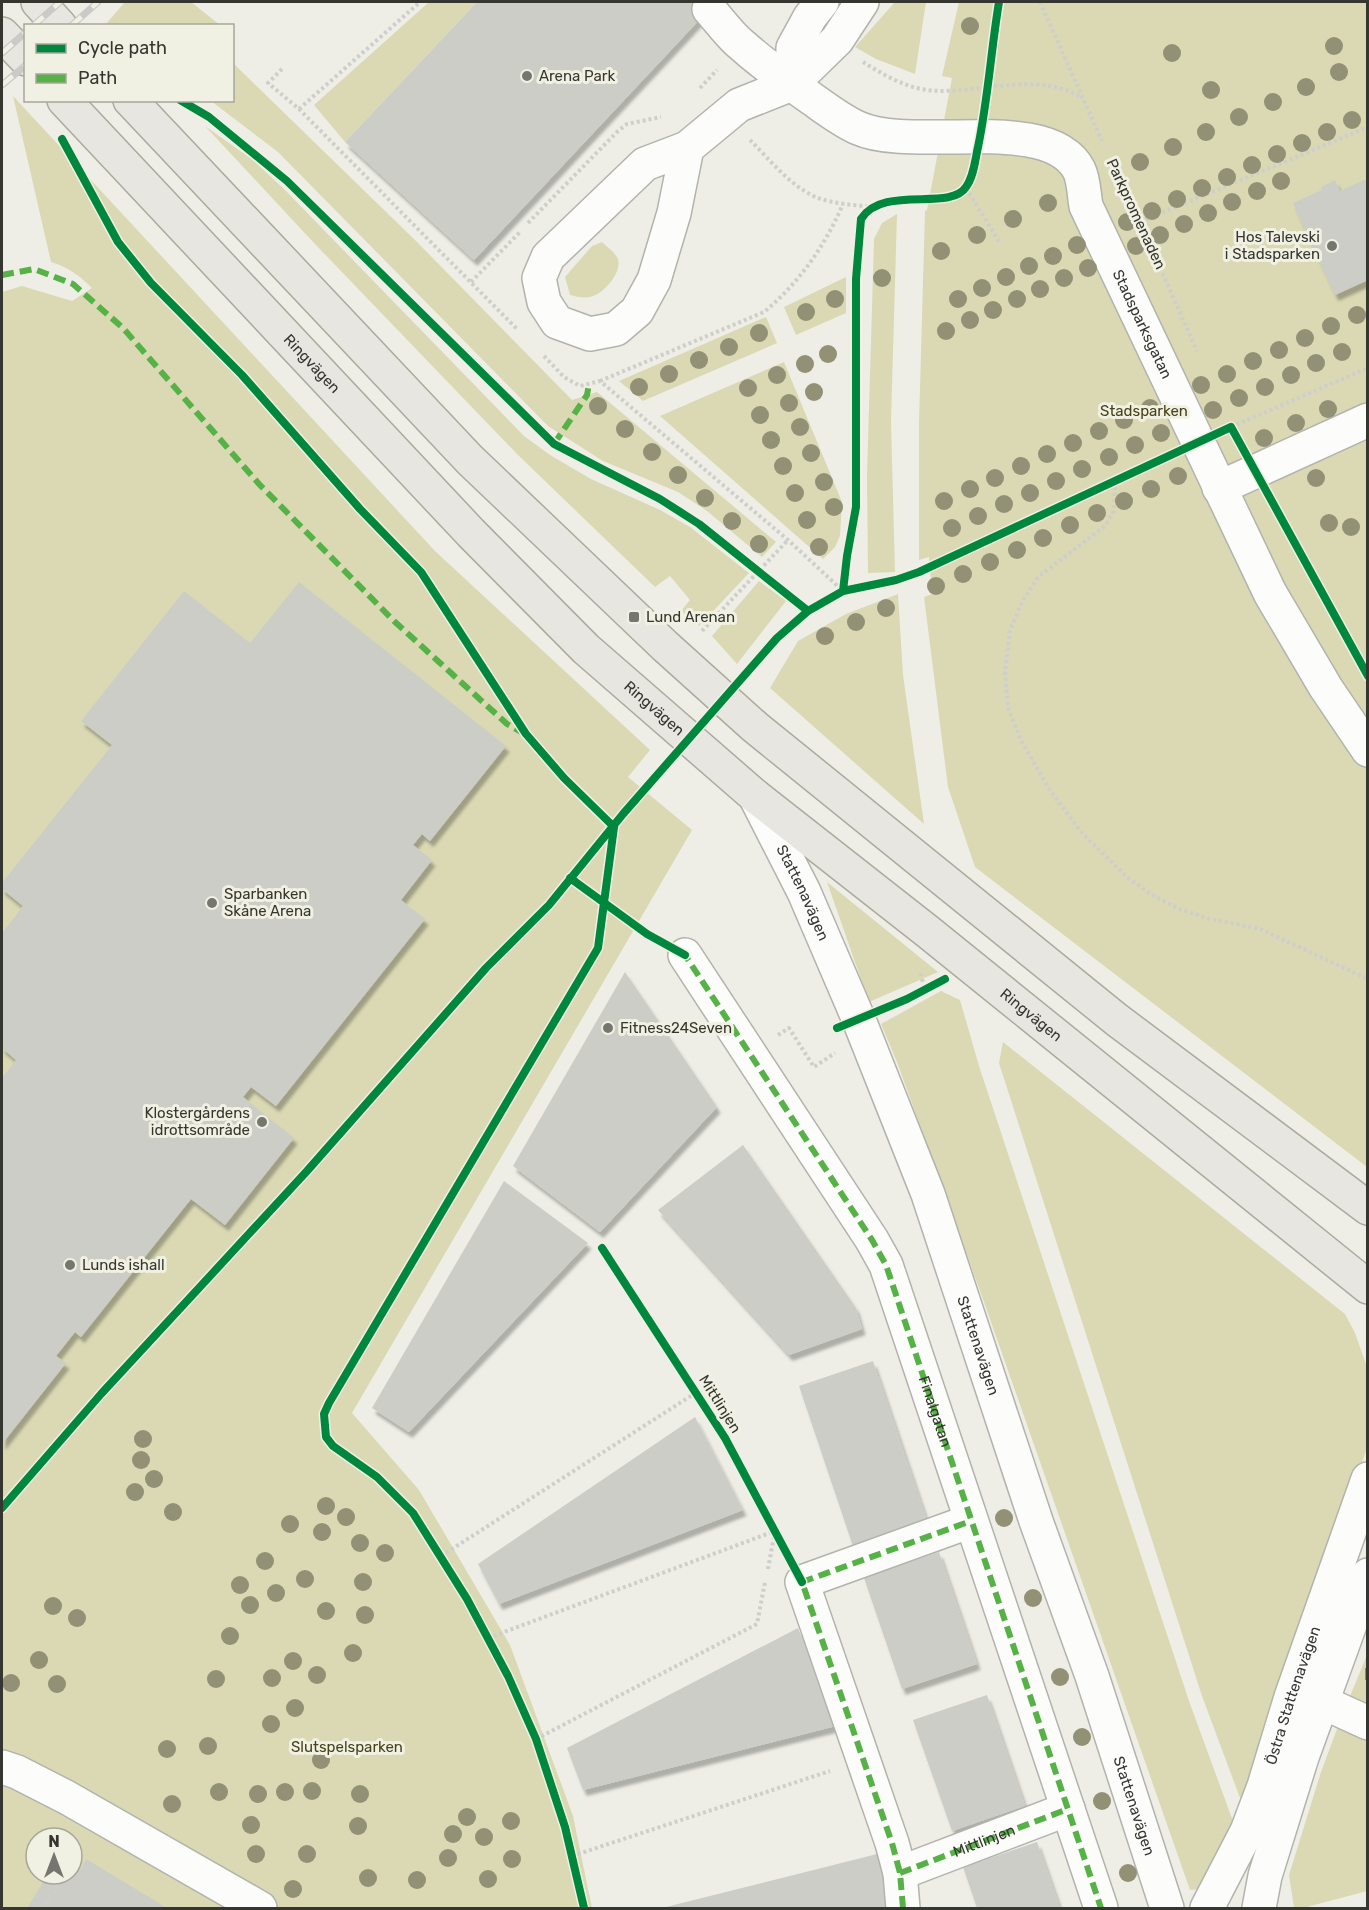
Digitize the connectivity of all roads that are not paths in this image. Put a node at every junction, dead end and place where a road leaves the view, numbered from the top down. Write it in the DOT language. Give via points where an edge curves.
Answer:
graph roads {
  1 [pos="38,2"];
  2 [pos="822,2"];
  3 [pos="862,2"];
  4 [pos="709,9"];
  5 [pos="58,24"];
  6 [pos="2,34"];
  7 [pos="24,57"];
  8 [pos="792,84"];
  9 [pos="66,102"];
  10 [pos="132,102"];
  11 [pos="687,148"];
  12 [pos="1368,420"];
  13 [pos="1219,489"];
  14 [pos="1368,750"];
  15 [pos="755,796"];
  16 [pos="685,955"];
  17 [pos="1368,1208"];
  18 [pos="1368,1287"];
  19 [pos="1368,1479"];
  20 [pos="971,1521"];
  21 [pos="1368,1575"];
  22 [pos="1306,1699"];
  23 [pos="1368,1723"];
  24 [pos="2,1767"];
  25 [pos="1068,1809"];
  26 [pos="900,1874"];
  27 [pos="260,1908"];
  28 [pos="903,1908"];
  29 [pos="1101,1908"];
  30 [pos="1167,1908"];
  31 [pos="1207,1908"];
  32 [pos="1259,1908"];
  1 -- 5 [label="main road"];
  2 -- 8 [label="street" via="793,48"];
  3 -- 8 [label="street" via="837,40"];
  4 -- 8 [label="street, Stadsparksgatan" via="741,45"];
  6 -- 7 [label="main road"];
  8 -- 11 [label="street" via="739,105"];
  8 -- 13 [label="street, Stadsparksgatan" via="859,129 917,137 1036,140 1060,148 1079,170 1086,206"];
  9 -- 15 [label="main road, Ringvägen" via="586,650"];
  10 -- 17 [label="main road" via="470,460 747,720 1117,1020"];
  11 -- 11 [label="street" via="645,164 548,257 539,278 544,302 556,322 590,334 616,329 637,311 654,280 674,213"];
  12 -- 13 [label="street"];
  13 -- 14 [label="street, Stadsparksgatan" via="1270,593"];
  15 -- 18 [label="main road, Ringvägen"];
  15 -- 30 [label="street, Stattenavägen" via="809,903 928,1194"];
  16 -- 20 [label="street, Finalgatan" via="886,1265"];
  19 -- 22 [label="street, Östra Stattenavägen"];
  20 -- 25 [label="street, Finalgatan"];
  20 -- 26 [label="street" via="802,1582"];
  21 -- 22 [label="street, Östra Stattenavägen"];
  22 -- 23 [label="street"];
  22 -- 31 [label="street, Östra Stattenavägen"];
  22 -- 32 [label="street, Östra Stattenavägen" via="1302,1757"];
  24 -- 27 [label="street" via="66,1797"];
  25 -- 26 [label="street, Mittlinjen"];
  25 -- 29 [label="street, Finalgatan"];
  26 -- 28 [label="street"];
}
